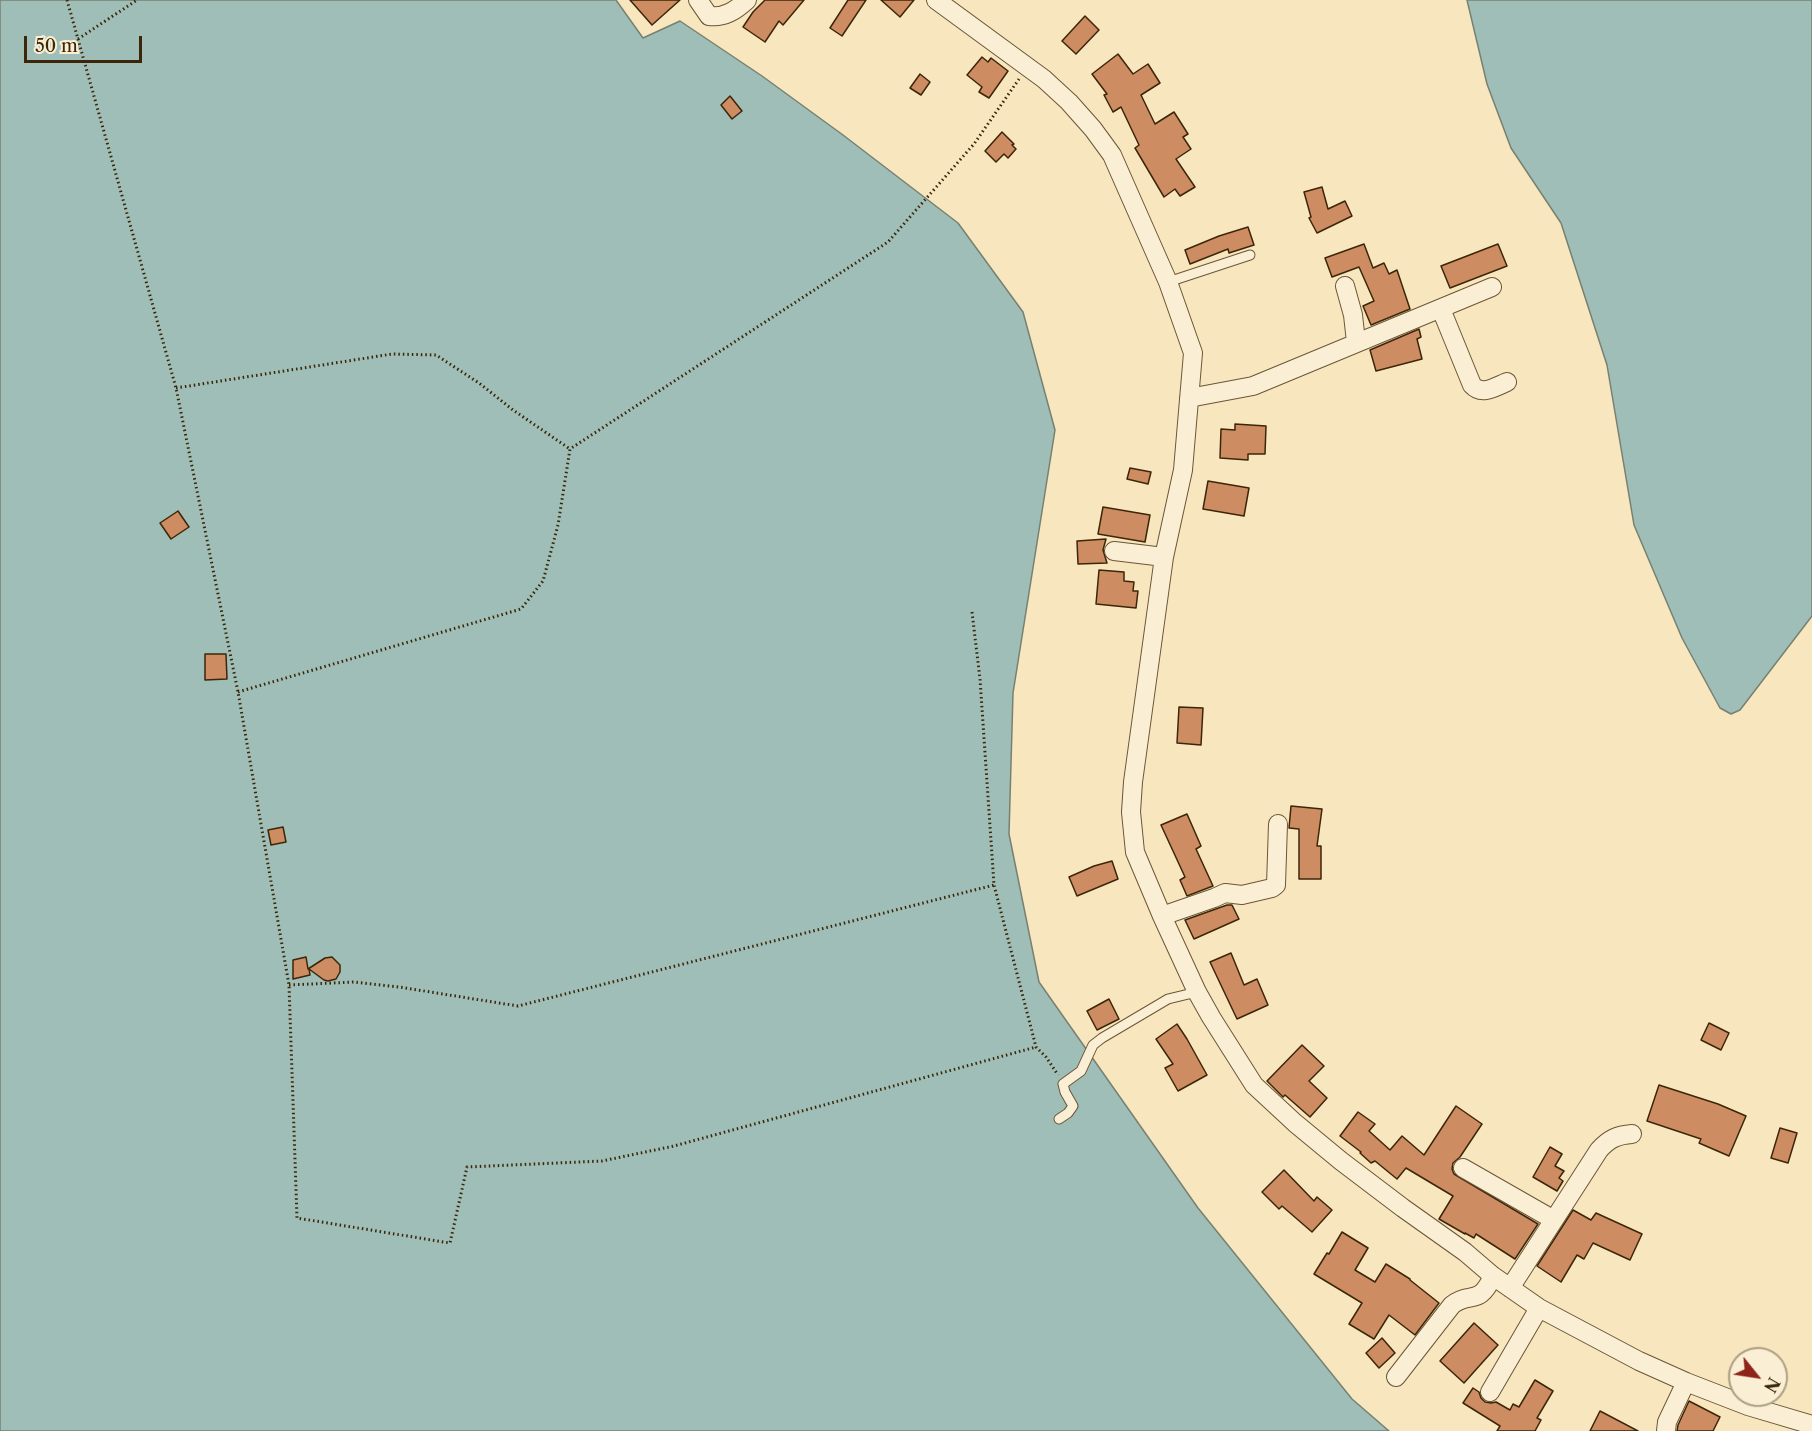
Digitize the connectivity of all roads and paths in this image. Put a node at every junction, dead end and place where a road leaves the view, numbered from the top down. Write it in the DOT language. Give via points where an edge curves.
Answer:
graph roads {
  1 [pos="67,0"];
  2 [pos="137,0"];
  3 [pos="698,0"];
  4 [pos="747,0"];
  5 [pos="936,0"];
  6 [pos="78,39"];
  7 [pos="1027,67"];
  8 [pos="1250,255"];
  9 [pos="1168,282"];
  10 [pos="1345,286"];
  11 [pos="1492,287"];
  12 [pos="1440,309"];
  13 [pos="1356,342"];
  14 [pos="1507,382"];
  15 [pos="176,388"];
  16 [pos="1190,398"];
  17 [pos="570,448"];
  18 [pos="1114,551"];
  19 [pos="1164,557"];
  20 [pos="972,612"];
  21 [pos="238,692"];
  22 [pos="1278,824"];
  23 [pos="994,885"];
  24 [pos="1162,916"];
  25 [pos="289,985"];
  26 [pos="1197,992"];
  27 [pos="1036,1047"];
  28 [pos="1063,1084"];
  29 [pos="1059,1119"];
  30 [pos="1632,1134"];
  31 [pos="1463,1168"];
  32 [pos="1554,1220"];
  33 [pos="1493,1276"];
  34 [pos="1510,1288"];
  35 [pos="1539,1308"];
  36 [pos="1396,1377"];
  37 [pos="1686,1382"];
  38 [pos="1490,1392"];
  39 [pos="1812,1425"];
  40 [pos="1666,1431"];
  1 -- 6 [label="path"];
  2 -- 6 [label="path"];
  3 -- 4 [label="street" via="709,16 719,18"];
  5 -- 7 [label="street"];
  6 -- 15 [label="path"];
  7 -- 9 [label="street" via="1069,102 1112,154"];
  7 -- 17 [label="path" via="974,144 888,242"];
  8 -- 9 [label="lane"];
  9 -- 16 [label="street" via="1194,353"];
  10 -- 13 [label="street"];
  11 -- 12 [label="street"];
  12 -- 13 [label="street"];
  12 -- 14 [label="street" via="1472,385 1484,391"];
  13 -- 16 [label="street" via="1253,386"];
  15 -- 17 [label="path" via="392,354 436,356"];
  15 -- 21 [label="path"];
  16 -- 19 [label="street" via="1183,470"];
  17 -- 21 [label="path" via="558,525 543,581 521,609"];
  18 -- 19 [label="street"];
  19 -- 24 [label="street" via="1131,812 1136,852"];
  20 -- 23 [label="path"];
  21 -- 25 [label="path"];
  22 -- 24 [label="street" via="1276,885 1242,895 1225,893"];
  23 -- 25 [label="path" via="518,1006 354,982"];
  23 -- 27 [label="path"];
  24 -- 26 [label="street"];
  25 -- 27 [label="path" via="297,1218 450,1243 467,1167 602,1161 674,1146"];
  26 -- 28 [label="lane" via="1168,999 1102,1038 1093,1045 1080,1071"];
  26 -- 33 [label="street" via="1254,1085 1341,1161"];
  27 -- 28 [label="path"];
  28 -- 29 [label="lane" via="1072,1106"];
  30 -- 32 [label="street" via="1607,1141"];
  31 -- 32 [label="street"];
  32 -- 34 [label="street"];
  33 -- 34 [label="street"];
  33 -- 36 [label="street" via="1483,1293 1452,1305"];
  34 -- 35 [label="street"];
  35 -- 37 [label="street"];
  35 -- 38 [label="street"];
  37 -- 39 [label="street"];
  37 -- 40 [label="street"];
}
